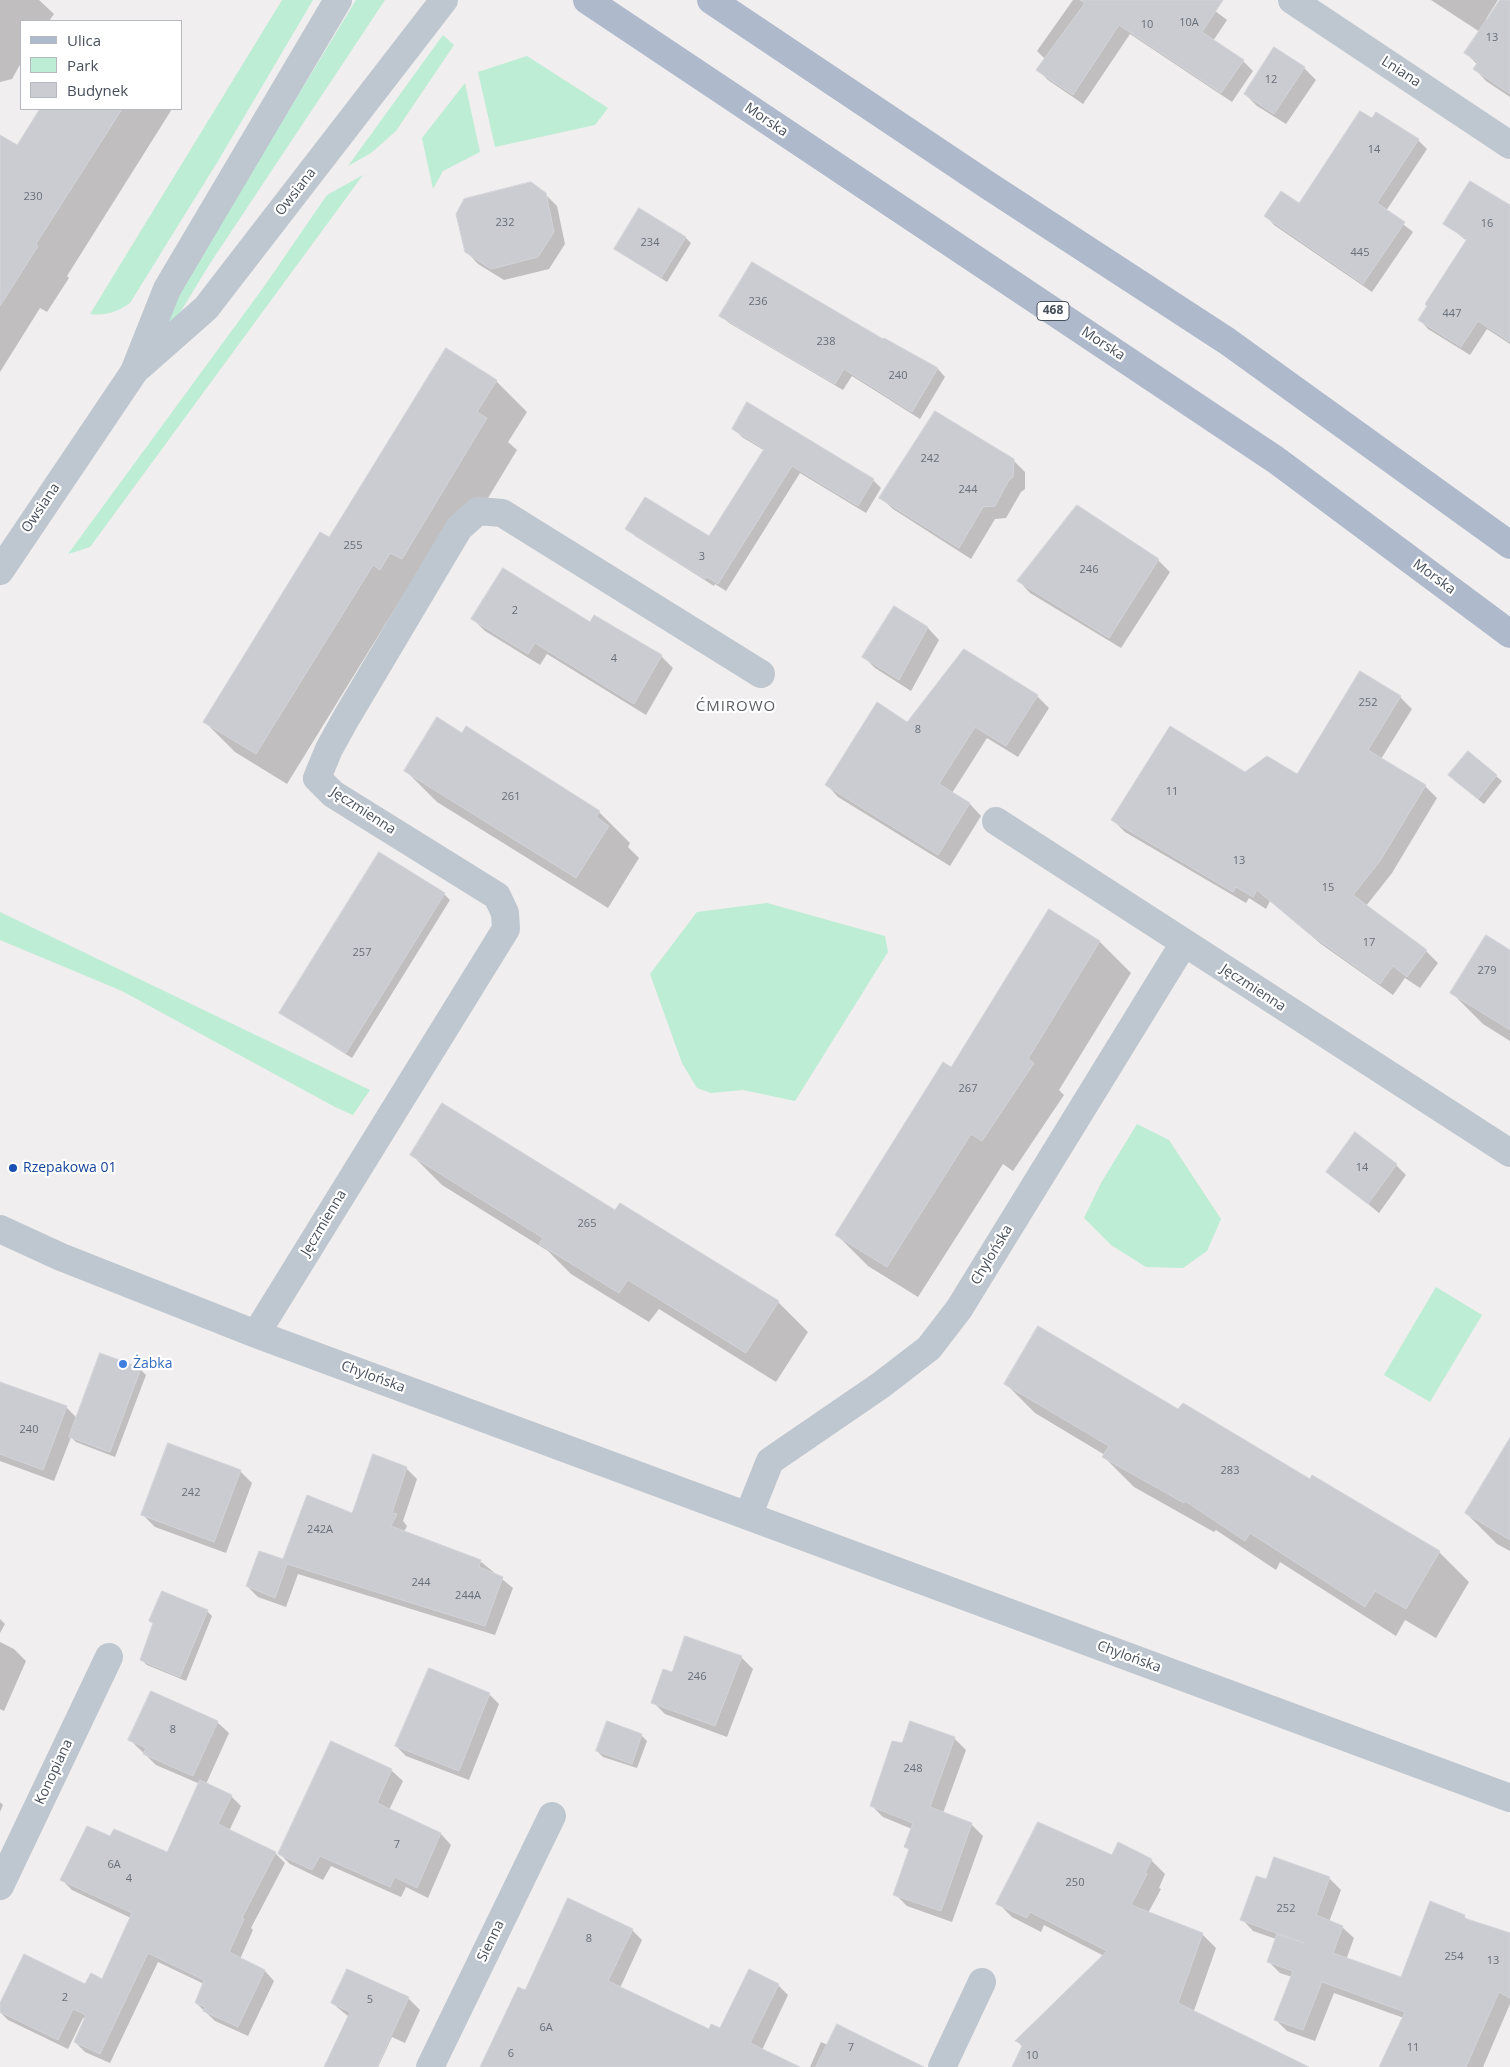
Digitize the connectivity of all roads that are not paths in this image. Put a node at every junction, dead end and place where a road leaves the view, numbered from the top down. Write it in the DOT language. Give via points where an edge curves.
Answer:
graph roads {
  1 [pos="338,0"];
  2 [pos="444,0"];
  3 [pos="587,0"];
  4 [pos="710,0"];
  5 [pos="1292,0"];
  6 [pos="1510,144"];
  7 [pos="134,372"];
  8 [pos="1510,545"];
  9 [pos="0,571"];
  10 [pos="1510,634"];
  11 [pos="761,674"];
  12 [pos="996,821"];
  13 [pos="1184,943"];
  14 [pos="1510,1154"];
  15 [pos="0,1229"];
  16 [pos="256,1334"];
  17 [pos="748,1516"];
  18 [pos="109,1658"];
  19 [pos="1510,1798"];
  20 [pos="552,1816"];
  21 [pos="0,1886"];
  22 [pos="982,1982"];
  23 [pos="430,2067"];
  24 [pos="942,2067"];
  1 -- 7 [label="street, Owsiana" via="167,289"];
  2 -- 7 [label="street, Owsiana" via="206,308"];
  3 -- 10 [label="main road, Morska / 468" via="1276,460"];
  4 -- 8 [label="main road" via="1226,340"];
  5 -- 6 [label="street, Lniana"];
  7 -- 9 [label="street, Owsiana"];
  11 -- 16 [label="street, Jęczmienna" via="502,513 478,511 459,528 345,720 317,778 333,794 497,896 505,913 506,929"];
  12 -- 13 [label="street, Jęczmienna"];
  13 -- 14 [label="street, Jęczmienna"];
  13 -- 17 [label="street, Chylońska" via="959,1309 929,1348 770,1461"];
  15 -- 16 [label="street, Chylońska"];
  16 -- 17 [label="street, Chylońska"];
  17 -- 19 [label="street, Chylońska"];
  18 -- 21 [label="street, Konopiana"];
  20 -- 23 [label="street, Sienna"];
  22 -- 24 [label="street"];
}
